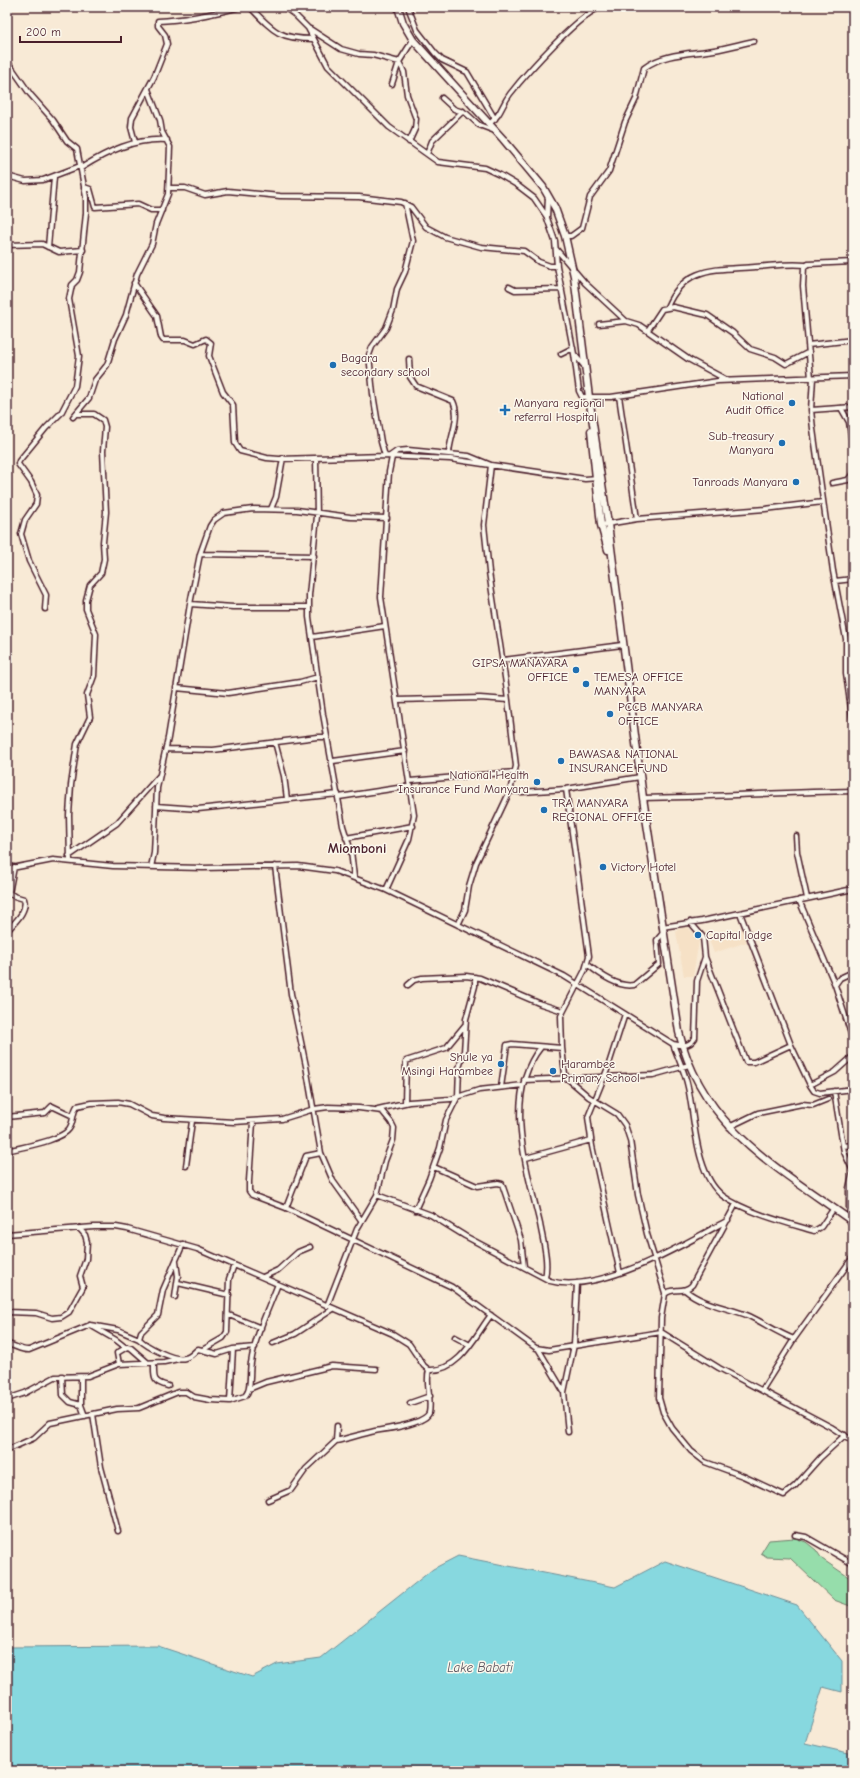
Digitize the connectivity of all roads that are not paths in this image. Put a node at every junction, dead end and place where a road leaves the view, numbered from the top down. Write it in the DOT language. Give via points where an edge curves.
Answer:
graph roads {
  1 [pos="240,7"];
  2 [pos="250,7"];
  3 [pos="284,7"];
  4 [pos="398,7"];
  5 [pos="408,7"];
  6 [pos="603,7"];
  7 [pos="308,28"];
  8 [pos="313,39"];
  9 [pos="413,40"];
  10 [pos="754,41"];
  11 [pos="7,60"];
  12 [pos="399,62"];
  13 [pos="392,84"];
  14 [pos="148,89"];
  15 [pos="442,98"];
  16 [pos="463,111"];
  17 [pos="495,119"];
  18 [pos="489,124"];
  19 [pos="496,131"];
  20 [pos="168,140"];
  21 [pos="136,142"];
  22 [pos="409,142"];
  23 [pos="427,154"];
  24 [pos="80,167"];
  25 [pos="7,176"];
  26 [pos="54,177"];
  27 [pos="84,187"];
  28 [pos="169,188"];
  29 [pos="548,193"];
  30 [pos="405,203"];
  31 [pos="162,210"];
  32 [pos="547,218"];
  33 [pos="565,236"];
  34 [pos="7,245"];
  35 [pos="48,247"];
  36 [pos="556,249"];
  37 [pos="83,250"];
  38 [pos="853,262"];
  39 [pos="805,265"];
  40 [pos="557,266"];
  41 [pos="573,268"];
  42 [pos="134,283"];
  43 [pos="509,287"];
  44 [pos="562,288"];
  45 [pos="667,307"];
  46 [pos="626,321"];
  47 [pos="599,324"];
  48 [pos="648,330"];
  49 [pos="853,340"];
  50 [pos="808,345"];
  51 [pos="573,348"];
  52 [pos="809,352"];
  53 [pos="561,354"];
  54 [pos="574,354"];
  55 [pos="409,359"];
  56 [pos="585,368"];
  57 [pos="853,376"];
  58 [pos="812,378"];
  59 [pos="728,381"];
  60 [pos="619,396"];
  61 [pos="589,397"];
  62 [pos="853,407"];
  63 [pos="842,408"];
  64 [pos="811,410"];
  65 [pos="853,450"];
  66 [pos="450,453"];
  67 [pos="389,456"];
  68 [pos="283,458"];
  69 [pos="316,458"];
  70 [pos="491,465"];
  71 [pos="853,473"];
  72 [pos="598,478"];
  73 [pos="832,483"];
  74 [pos="823,502"];
  75 [pos="271,509"];
  76 [pos="317,513"];
  77 [pos="387,518"];
  78 [pos="637,519"];
  79 [pos="608,524"];
  80 [pos="601,525"];
  81 [pos="200,554"];
  82 [pos="314,556"];
  83 [pos="613,573"];
  84 [pos="853,579"];
  85 [pos="835,581"];
  86 [pos="190,604"];
  87 [pos="308,607"];
  88 [pos="45,609"];
  89 [pos="385,626"];
  90 [pos="312,637"];
  91 [pos="622,645"];
  92 [pos="502,660"];
  93 [pos="318,677"];
  94 [pos="176,688"];
  95 [pos="396,700"];
  96 [pos="508,700"];
  97 [pos="853,723"];
  98 [pos="328,737"];
  99 [pos="275,742"];
  100 [pos="166,749"];
  101 [pos="405,751"];
  102 [pos="333,761"];
  103 [pos="515,772"];
  104 [pos="160,775"];
  105 [pos="640,778"];
  106 [pos="410,780"];
  107 [pos="411,786"];
  108 [pos="566,789"];
  109 [pos="510,791"];
  110 [pos="853,792"];
  111 [pos="338,796"];
  112 [pos="643,798"];
  113 [pos="287,799"];
  114 [pos="156,806"];
  115 [pos="413,826"];
  116 [pos="796,836"];
  117 [pos="346,838"];
  118 [pos="70,859"];
  119 [pos="275,866"];
  120 [pos="14,867"];
  121 [pos="151,867"];
  122 [pos="7,869"];
  123 [pos="354,877"];
  124 [pos="853,889"];
  125 [pos="386,890"];
  126 [pos="807,898"];
  127 [pos="799,900"];
  128 [pos="740,912"];
  129 [pos="690,922"];
  130 [pos="458,925"];
  131 [pos="663,930"];
  132 [pos="7,931"];
  133 [pos="705,957"];
  134 [pos="587,964"];
  135 [pos="853,972"];
  136 [pos="475,977"];
  137 [pos="578,983"];
  138 [pos="408,985"];
  139 [pos="835,985"];
  140 [pos="563,1011"];
  141 [pos="625,1014"];
  142 [pos="465,1025"];
  143 [pos="853,1040"];
  144 [pos="673,1044"];
  145 [pos="791,1045"];
  146 [pos="683,1046"];
  147 [pos="541,1047"];
  148 [pos="562,1048"];
  149 [pos="853,1056"];
  150 [pos="689,1065"];
  151 [pos="681,1068"];
  152 [pos="604,1076"];
  153 [pos="568,1079"];
  154 [pos="524,1080"];
  155 [pos="523,1085"];
  156 [pos="810,1085"];
  157 [pos="501,1087"];
  158 [pos="853,1089"];
  159 [pos="834,1091"];
  160 [pos="822,1094"];
  161 [pos="458,1096"];
  162 [pos="828,1099"];
  163 [pos="595,1101"];
  164 [pos="405,1103"];
  165 [pos="836,1103"];
  166 [pos="314,1109"];
  167 [pos="377,1109"];
  168 [pos="73,1116"];
  169 [pos="7,1117"];
  170 [pos="192,1121"];
  171 [pos="253,1122"];
  172 [pos="728,1127"];
  173 [pos="591,1140"];
  174 [pos="853,1145"];
  175 [pos="843,1146"];
  176 [pos="7,1150"];
  177 [pos="321,1153"];
  178 [pos="526,1158"];
  179 [pos="186,1166"];
  180 [pos="434,1167"];
  181 [pos="377,1195"];
  182 [pos="736,1204"];
  183 [pos="286,1208"];
  184 [pos="834,1208"];
  185 [pos="415,1210"];
  186 [pos="361,1220"];
  187 [pos="728,1220"];
  188 [pos="853,1222"];
  189 [pos="80,1228"];
  190 [pos="7,1234"];
  191 [pos="353,1240"];
  192 [pos="183,1244"];
  193 [pos="310,1247"];
  194 [pos="853,1257"];
  195 [pos="655,1258"];
  196 [pos="176,1261"];
  197 [pos="234,1265"];
  198 [pos="524,1267"];
  199 [pos="620,1273"];
  200 [pos="263,1277"];
  201 [pos="545,1278"];
  202 [pos="178,1283"];
  203 [pos="577,1283"];
  204 [pos="278,1284"];
  205 [pos="685,1290"];
  206 [pos="665,1293"];
  207 [pos="229,1295"];
  208 [pos="175,1297"];
  209 [pos="327,1306"];
  210 [pos="333,1309"];
  211 [pos="7,1312"];
  212 [pos="228,1315"];
  213 [pos="492,1315"];
  214 [pos="90,1325"];
  215 [pos="261,1328"];
  216 [pos="660,1332"];
  217 [pos="455,1337"];
  218 [pos="139,1339"];
  219 [pos="794,1339"];
  220 [pos="273,1343"];
  221 [pos="7,1344"];
  222 [pos="470,1345"];
  223 [pos="574,1345"];
  224 [pos="124,1347"];
  225 [pos="255,1347"];
  226 [pos="232,1349"];
  227 [pos="538,1349"];
  228 [pos="204,1350"];
  229 [pos="178,1359"];
  230 [pos="147,1362"];
  231 [pos="154,1363"];
  232 [pos="119,1364"];
  233 [pos="376,1369"];
  234 [pos="430,1370"];
  235 [pos="62,1376"];
  236 [pos="82,1377"];
  237 [pos="168,1386"];
  238 [pos="249,1389"];
  239 [pos="762,1390"];
  240 [pos="564,1392"];
  241 [pos="430,1396"];
  242 [pos="7,1399"];
  243 [pos="230,1401"];
  244 [pos="410,1403"];
  245 [pos="81,1405"];
  246 [pos="93,1414"];
  247 [pos="85,1416"];
  248 [pos="337,1426"];
  249 [pos="568,1432"];
  250 [pos="845,1435"];
  251 [pos="853,1440"];
  252 [pos="336,1441"];
  253 [pos="7,1450"];
  254 [pos="268,1500"];
  255 [pos="118,1531"];
  256 [pos="795,1535"];
  257 [pos="853,1564"];
  1 -- 14 [label="street" via="167,22 158,21 167,44"];
  2 -- 8 [label="street" via="280,35"];
  3 -- 7 [label="street"];
  4 -- 9 [label="highway" via="403,23"];
  5 -- 17 [label="street" via="417,30 442,60 467,72"];
  6 -- 17 [label="street" via="594,9 578,22 540,60 510,94 500,115"];
  7 -- 8 [label="street"];
  7 -- 12 [label="street" via="341,49 359,54 373,54"];
  8 -- 22 [label="street" via="334,73 375,115"];
  9 -- 12 [label="street"];
  9 -- 18 [label="highway"];
  10 -- 33 [label="street" via="718,50 667,57 644,68 636,99 625,122 610,171 590,196 582,228 571,236"];
  11 -- 24 [label="street" via="67,141 78,148"];
  12 -- 13 [label="street"];
  12 -- 22 [label="street" via="416,119"];
  14 -- 20 [label="street" via="162,132"];
  14 -- 21 [label="street" via="131,122"];
  15 -- 16 [label="street" via="454,109"];
  16 -- 19 [label="street" via="479,125"];
  16 -- 23 [label="street" via="432,141"];
  17 -- 18 [label="street"];
  18 -- 19 [label="highway"];
  19 -- 29 [label="highway"];
  20 -- 21 [label="street"];
  20 -- 28 [label="street" via="171,152"];
  21 -- 24 [label="street" via="106,153"];
  22 -- 23 [label="street"];
  23 -- 32 [label="street" via="443,164 485,168 500,175 534,198"];
  24 -- 26 [label="street"];
  24 -- 27 [label="street"];
  25 -- 26 [label="street" via="30,181"];
  26 -- 35 [label="street"];
  27 -- 31 [label="street" via="90,189 95,207 138,204"];
  27 -- 37 [label="street" via="86,213"];
  28 -- 30 [label="street" via="185,188 205,195 228,191 280,196 359,197"];
  28 -- 31 [label="street"];
  29 -- 32 [label="street"];
  29 -- 33 [label="highway"];
  30 -- 40 [label="street" via="426,227 445,237 481,247 524,251 539,262"];
  30 -- 67 [label="street" via="413,242 386,328 369,355 381,442"];
  31 -- 42 [label="street" via="152,244"];
  32 -- 36 [label="street"];
  33 -- 41 [label="highway"];
  34 -- 35 [label="street" via="42,244"];
  35 -- 37 [label="street" via="59,252"];
  36 -- 40 [label="street"];
  36 -- 41 [label="street"];
  37 -- 88 [label="street" via="79,276 72,285 69,299 80,356 75,386 61,413 18,464 37,495 36,504 25,520 21,534 29,561 46,595"];
  38 -- 39 [label="street"];
  39 -- 45 [label="street" via="702,272 681,284"];
  39 -- 50 [label="street" via="802,286"];
  40 -- 44 [label="street"];
  41 -- 46 [label="street" via="585,283"];
  41 -- 56 [label="highway"];
  42 -- 68 [label="street" via="157,316 161,337 164,340 185,340 195,344 206,339 211,343 209,356 223,392 234,411 237,448 267,458"];
  42 -- 118 [label="street" via="126,315 107,366 95,380 89,398 75,415 94,414 103,420 106,512 101,573 90,585 86,600 86,610 96,634 94,676 87,695 89,721 80,736 76,752 68,815"];
  43 -- 44 [label="street" via="515,290"];
  44 -- 51 [label="street"];
  45 -- 48 [label="street" via="662,309"];
  45 -- 52 [label="street" via="706,315 733,332 750,349 775,357 786,364"];
  46 -- 47 [label="street"];
  46 -- 48 [label="street"];
  48 -- 59 [label="street" via="688,359"];
  49 -- 50 [label="street"];
  50 -- 52 [label="street"];
  51 -- 53 [label="street"];
  51 -- 54 [label="street"];
  52 -- 58 [label="street"];
  54 -- 56 [label="street"];
  54 -- 61 [label="street" via="580,394 582,397"];
  55 -- 66 [label="street" via="410,377 416,386 452,402 455,406 456,418"];
  56 -- 61 [label="highway"];
  57 -- 58 [label="street"];
  58 -- 59 [label="street"];
  58 -- 64 [label="street"];
  59 -- 60 [label="street"];
  60 -- 61 [label="street"];
  60 -- 78 [label="street"];
  61 -- 72 [label="highway" via="591,441"];
  62 -- 63 [label="street"];
  63 -- 64 [label="street"];
  63 -- 65 [label="street" via="849,422"];
  64 -- 74 [label="street"];
  66 -- 67 [label="street" via="403,450"];
  66 -- 70 [label="street" via="468,456"];
  67 -- 69 [label="street"];
  67 -- 70 [label="street" via="450,459"];
  67 -- 77 [label="street"];
  68 -- 69 [label="street"];
  68 -- 75 [label="street"];
  69 -- 76 [label="street"];
  70 -- 72 [label="street" via="585,479"];
  70 -- 92 [label="street" via="484,526 488,572"];
  71 -- 73 [label="street" via="848,480"];
  72 -- 79 [label="highway"];
  72 -- 80 [label="highway"];
  74 -- 78 [label="street"];
  74 -- 85 [label="street"];
  75 -- 76 [label="street"];
  75 -- 81 [label="street" via="229,510 218,516 210,526"];
  76 -- 77 [label="street"];
  76 -- 82 [label="street"];
  77 -- 89 [label="street" via="381,579"];
  78 -- 79 [label="street"];
  79 -- 80 [label="street"];
  79 -- 83 [label="highway"];
  80 -- 83 [label="highway"];
  81 -- 82 [label="street"];
  81 -- 86 [label="street"];
  82 -- 87 [label="street"];
  83 -- 91 [label="highway"];
  84 -- 85 [label="street"];
  85 -- 97 [label="street" via="846,639 846,674"];
  86 -- 87 [label="street"];
  86 -- 94 [label="street"];
  87 -- 90 [label="street"];
  89 -- 90 [label="street"];
  89 -- 95 [label="street"];
  90 -- 93 [label="street"];
  91 -- 92 [label="street"];
  91 -- 105 [label="highway"];
  92 -- 96 [label="street"];
  93 -- 94 [label="street" via="228,692"];
  93 -- 98 [label="street"];
  94 -- 100 [label="street"];
  95 -- 96 [label="street"];
  95 -- 101 [label="street"];
  96 -- 103 [label="street" via="516,759"];
  98 -- 99 [label="street"];
  98 -- 102 [label="street"];
  99 -- 100 [label="street" via="213,750"];
  99 -- 113 [label="street"];
  100 -- 104 [label="street"];
  101 -- 102 [label="street"];
  101 -- 106 [label="street"];
  102 -- 111 [label="street"];
  103 -- 106 [label="street"];
  103 -- 109 [label="street"];
  104 -- 114 [label="street"];
  104 -- 118 [label="street" via="117,823"];
  105 -- 108 [label="street"];
  105 -- 112 [label="highway"];
  106 -- 107 [label="street"];
  107 -- 111 [label="street"];
  107 -- 115 [label="street"];
  108 -- 109 [label="street"];
  108 -- 134 [label="street" via="589,948"];
  109 -- 130 [label="street" via="476,863 465,910"];
  110 -- 112 [label="street"];
  111 -- 113 [label="street"];
  111 -- 117 [label="street"];
  112 -- 131 [label="highway"];
  113 -- 114 [label="street" via="198,809"];
  114 -- 121 [label="street"];
  115 -- 117 [label="street"];
  115 -- 125 [label="street"];
  116 -- 126 [label="street"];
  117 -- 123 [label="street" via="351,851"];
  118 -- 120 [label="street"];
  118 -- 121 [label="street" via="101,865"];
  119 -- 121 [label="street"];
  119 -- 123 [label="street" via="313,867"];
  119 -- 166 [label="street" via="291,994"];
  120 -- 122 [label="street"];
  120 -- 132 [label="street" via="9,893 24,899 26,905"];
  123 -- 125 [label="street"];
  124 -- 126 [label="street"];
  125 -- 130 [label="street"];
  126 -- 127 [label="street"];
  127 -- 128 [label="street"];
  127 -- 139 [label="street"];
  128 -- 129 [label="street"];
  128 -- 145 [label="street"];
  129 -- 131 [label="street"];
  129 -- 133 [label="street" via="703,937"];
  130 -- 137 [label="street"];
  131 -- 134 [label="street" via="657,940 659,964 634,985 610,979"];
  131 -- 146 [label="highway" via="678,1032"];
  133 -- 145 [label="street" via="746,1062 754,1062"];
  133 -- 146 [label="street" via="697,981 695,1038"];
  134 -- 137 [label="street"];
  135 -- 139 [label="street" via="840,978"];
  136 -- 138 [label="street" via="418,978"];
  136 -- 140 [label="street"];
  136 -- 142 [label="street"];
  137 -- 140 [label="street"];
  137 -- 141 [label="street"];
  139 -- 143 [label="street"];
  140 -- 148 [label="street"];
  141 -- 144 [label="street"];
  141 -- 152 [label="street"];
  142 -- 161 [label="street" via="464,1052 458,1072"];
  142 -- 164 [label="street" via="446,1048 406,1061"];
  144 -- 146 [label="street"];
  144 -- 151 [label="street"];
  145 -- 156 [label="street"];
  146 -- 150 [label="highway"];
  147 -- 148 [label="street"];
  147 -- 154 [label="street" via="531,1062"];
  147 -- 157 [label="street" via="507,1045"];
  148 -- 153 [label="street"];
  149 -- 156 [label="street" via="835,1072"];
  150 -- 151 [label="street"];
  150 -- 172 [label="highway" via="706,1097"];
  151 -- 152 [label="street" via="653,1075"];
  151 -- 182 [label="street" via="688,1086 704,1165 721,1195"];
  152 -- 153 [label="street"];
  152 -- 163 [label="street"];
  153 -- 154 [label="street"];
  153 -- 163 [label="street"];
  154 -- 155 [label="street"];
  155 -- 157 [label="street"];
  155 -- 178 [label="street" via="520,1126"];
  156 -- 160 [label="street" via="817,1093"];
  157 -- 161 [label="street"];
  158 -- 159 [label="street"];
  159 -- 160 [label="street"];
  159 -- 165 [label="street"];
  160 -- 162 [label="street"];
  161 -- 164 [label="street" via="451,1099"];
  161 -- 180 [label="street" via="446,1120"];
  162 -- 165 [label="street"];
  162 -- 172 [label="street" via="813,1105 802,1104 758,1113"];
  163 -- 173 [label="street" via="588,1117"];
  163 -- 195 [label="street" via="617,1114 627,1130 644,1222"];
  164 -- 167 [label="street"];
  165 -- 175 [label="street"];
  166 -- 167 [label="street"];
  166 -- 171 [label="street" via="289,1117"];
  166 -- 177 [label="street"];
  167 -- 181 [label="street" via="389,1118 394,1133"];
  168 -- 169 [label="street" via="52,1106 45,1114"];
  168 -- 170 [label="street" via="80,1104 118,1102 129,1104 152,1116"];
  168 -- 176 [label="street" via="70,1129 66,1132 48,1140"];
  170 -- 171 [label="street"];
  170 -- 179 [label="street"];
  171 -- 183 [label="street" via="249,1191 260,1199"];
  172 -- 184 [label="highway" via="766,1160"];
  173 -- 178 [label="street"];
  173 -- 199 [label="street"];
  174 -- 175 [label="street"];
  175 -- 188 [label="street" via="844,1154 853,1171 849,1193"];
  177 -- 183 [label="street" via="306,1156"];
  177 -- 186 [label="street" via="333,1181"];
  178 -- 201 [label="street" via="545,1251"];
  180 -- 185 [label="street"];
  180 -- 198 [label="street" via="477,1186 502,1184 521,1240"];
  181 -- 185 [label="street"];
  181 -- 186 [label="street"];
  182 -- 184 [label="street" via="814,1231 821,1227"];
  182 -- 187 [label="street"];
  183 -- 191 [label="street"];
  184 -- 188 [label="highway"];
  185 -- 198 [label="street" via="435,1218"];
  186 -- 191 [label="street"];
  187 -- 195 [label="street"];
  187 -- 205 [label="street" via="692,1285"];
  189 -- 190 [label="street"];
  189 -- 192 [label="street" via="116,1227"];
  189 -- 211 [label="street" via="87,1242 86,1259 80,1276 83,1287 68,1312 61,1317 52,1318 30,1312"];
  191 -- 209 [label="street"];
  191 -- 213 [label="street" via="452,1287"];
  192 -- 196 [label="street"];
  192 -- 197 [label="street"];
  193 -- 200 [label="street" via="298,1252 278,1270"];
  194 -- 219 [label="street"];
  195 -- 199 [label="street"];
  195 -- 206 [label="street"];
  196 -- 202 [label="street"];
  196 -- 218 [label="street" via="163,1290 158,1315 141,1332"];
  197 -- 200 [label="street"];
  197 -- 207 [label="street" via="229,1279"];
  198 -- 201 [label="street"];
  199 -- 203 [label="street"];
  200 -- 204 [label="street"];
  201 -- 203 [label="street" via="557,1283"];
  202 -- 207 [label="street"];
  202 -- 208 [label="street"];
  203 -- 223 [label="street"];
  204 -- 209 [label="street"];
  204 -- 215 [label="street"];
  205 -- 206 [label="street"];
  205 -- 219 [label="street" via="713,1306 748,1316"];
  206 -- 216 [label="street"];
  207 -- 212 [label="street"];
  209 -- 210 [label="street"];
  210 -- 220 [label="street" via="295,1334"];
  210 -- 234 [label="street" via="402,1339"];
  212 -- 215 [label="street"];
  212 -- 228 [label="street" via="225,1335"];
  213 -- 222 [label="street"];
  213 -- 227 [label="street"];
  214 -- 218 [label="street" via="118,1330"];
  214 -- 221 [label="street" via="29,1350"];
  214 -- 224 [label="street"];
  215 -- 225 [label="street"];
  216 -- 223 [label="street"];
  216 -- 239 [label="street"];
  216 -- 250 [label="street" via="659,1398 663,1412 678,1437 705,1462 785,1495"];
  217 -- 222 [label="street"];
  218 -- 229 [label="street" via="158,1351"];
  219 -- 239 [label="street"];
  222 -- 234 [label="street" via="450,1364"];
  223 -- 227 [label="street" via="549,1350"];
  223 -- 240 [label="street"];
  224 -- 230 [label="street" via="131,1348"];
  224 -- 232 [label="street" via="117,1353"];
  225 -- 226 [label="street"];
  225 -- 238 [label="street" via="250,1365"];
  226 -- 228 [label="street" via="217,1354"];
  226 -- 243 [label="street"];
  227 -- 240 [label="street"];
  228 -- 229 [label="street" via="198,1349 190,1356"];
  229 -- 231 [label="street"];
  230 -- 231 [label="street"];
  230 -- 232 [label="street"];
  231 -- 237 [label="street" via="157,1383"];
  232 -- 236 [label="street"];
  233 -- 238 [label="street" via="332,1366 266,1382"];
  234 -- 241 [label="street"];
  235 -- 236 [label="street"];
  235 -- 242 [label="street" via="51,1378 25,1393"];
  235 -- 245 [label="street" via="63,1395 70,1402"];
  236 -- 245 [label="street"];
  238 -- 243 [label="street" via="245,1396"];
  239 -- 250 [label="street"];
  240 -- 249 [label="street"];
  241 -- 244 [label="street"];
  241 -- 252 [label="street" via="429,1411 425,1418"];
  243 -- 246 [label="street" via="206,1400 181,1392 139,1408"];
  245 -- 247 [label="street"];
  246 -- 247 [label="street"];
  246 -- 255 [label="street" via="101,1468"];
  247 -- 253 [label="street" via="50,1423 34,1438"];
  248 -- 252 [label="street"];
  250 -- 251 [label="street"];
  252 -- 254 [label="street" via="306,1469 291,1490"];
  256 -- 257 [label="street" via="806,1537"];
}
